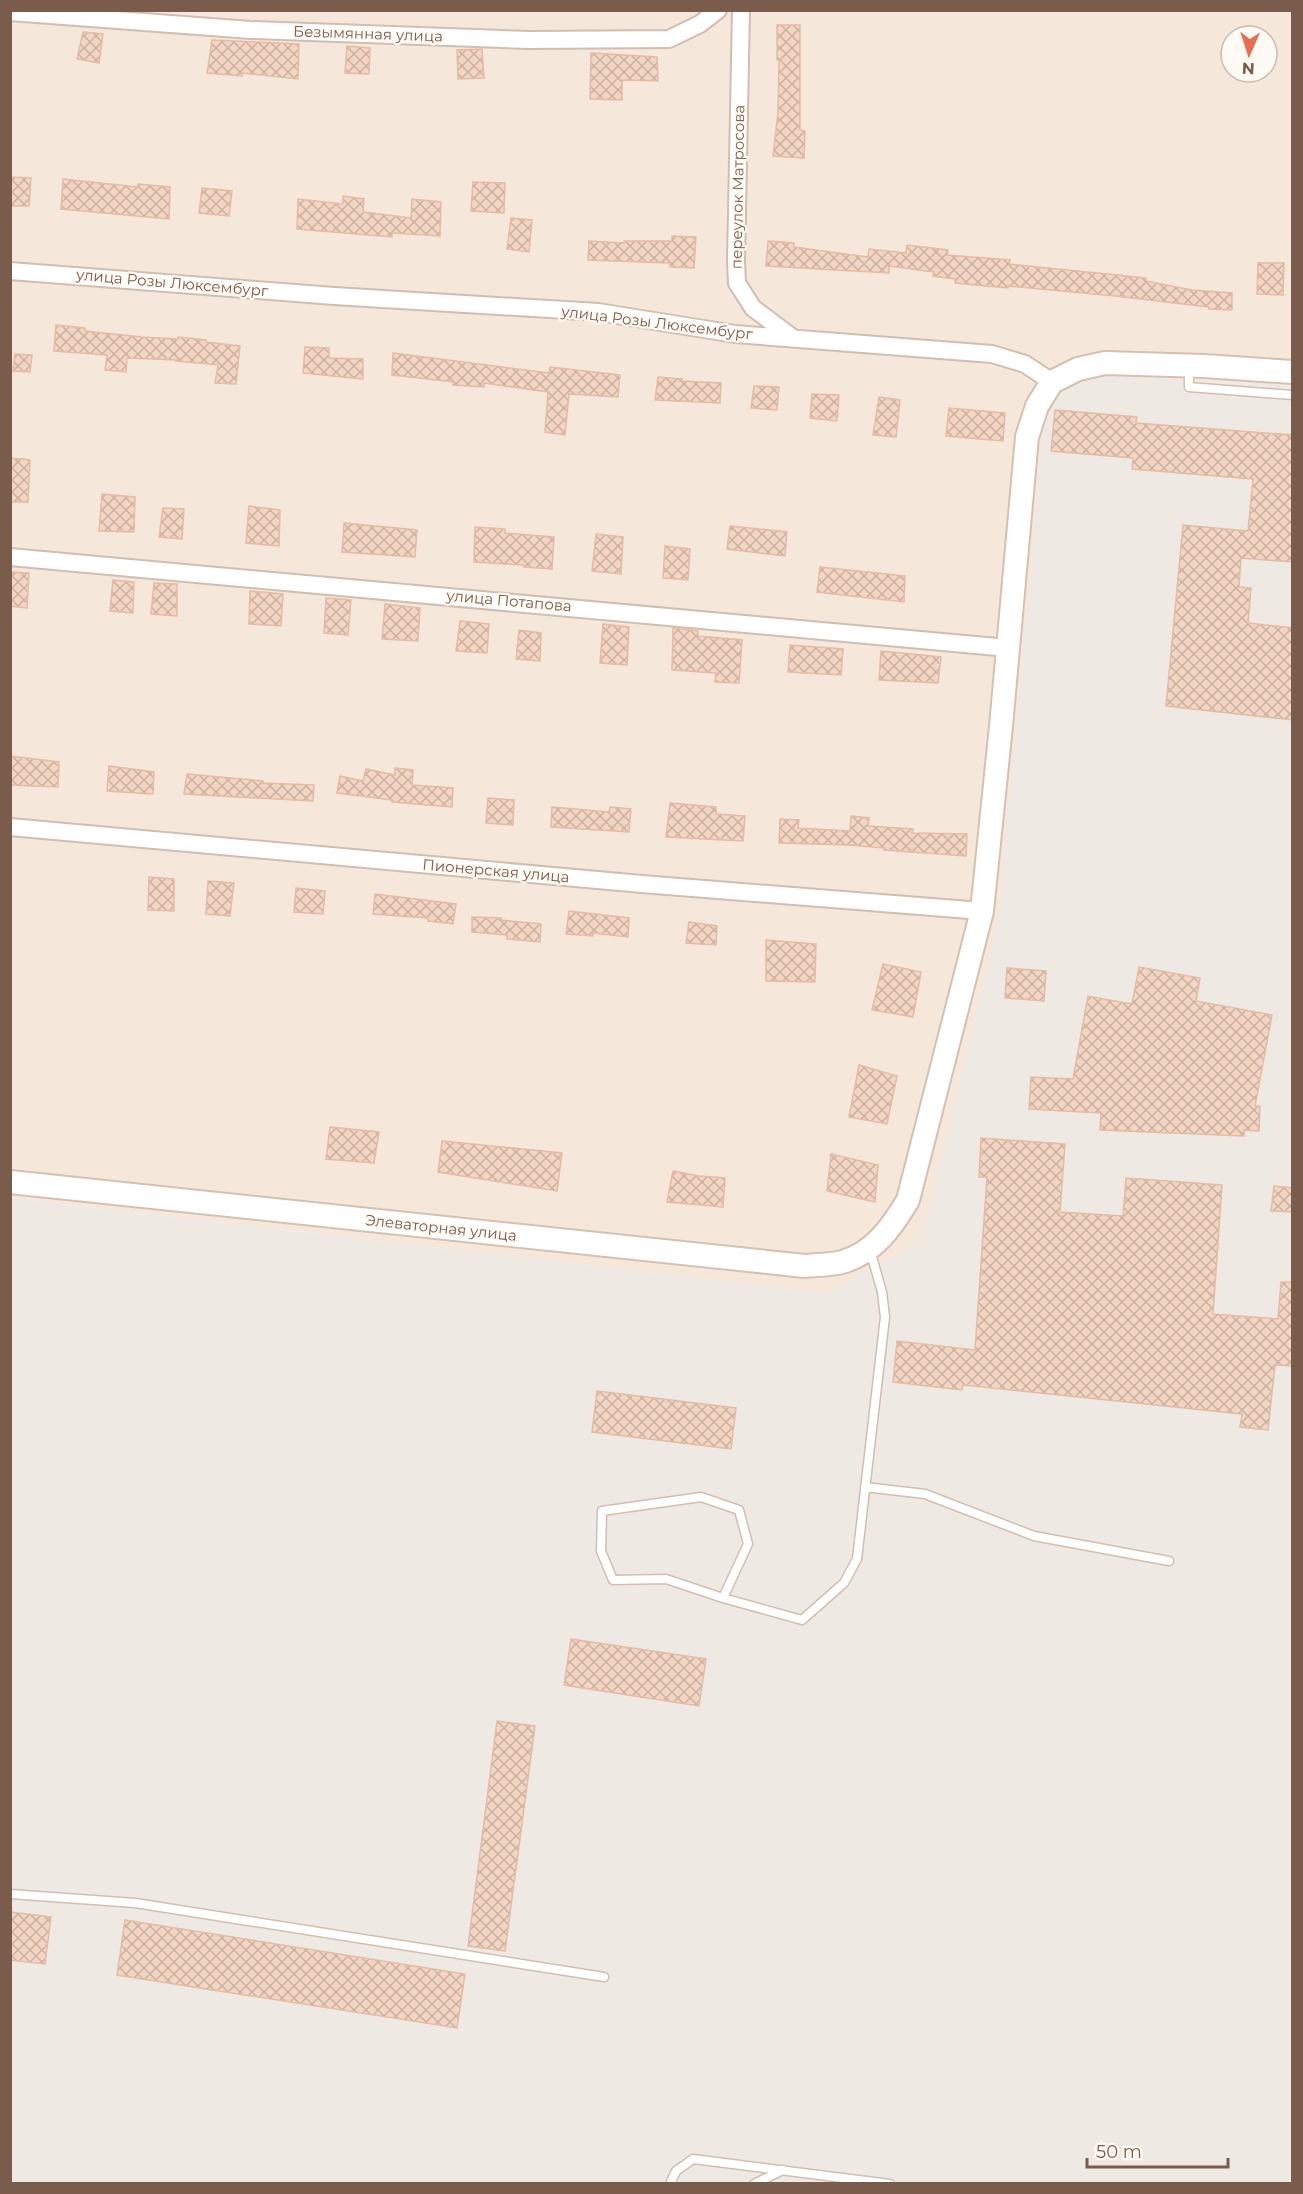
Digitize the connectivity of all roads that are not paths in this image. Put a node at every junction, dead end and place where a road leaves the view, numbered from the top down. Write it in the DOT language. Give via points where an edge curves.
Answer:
graph roads {
  1 [pos="718,10"];
  2 [pos="741,10"];
  3 [pos="10,12"];
  4 [pos="10,271"];
  5 [pos="794,339"];
  6 [pos="1189,366"];
  7 [pos="1293,372"];
  8 [pos="1052,382"];
  9 [pos="1293,395"];
  10 [pos="10,556"];
  11 [pos="1008,648"];
  12 [pos="10,827"];
  13 [pos="982,911"];
  14 [pos="10,1182"];
  15 [pos="870,1250"];
  16 [pos="865,1487"];
  17 [pos="1169,1561"];
  18 [pos="723,1598"];
  19 [pos="10,1894"];
  20 [pos="604,1977"];
  21 [pos="783,2170"];
  22 [pos="670,2184"];
  23 [pos="754,2184"];
  24 [pos="890,2184"];
  1 -- 3 [label="street, Безымянная улица" via="669,39 529,40 251,30"];
  2 -- 5 [label="street, переулок Матросова" via="737,283 753,308"];
  4 -- 5 [label="street, улица Розы Люксембург" via="598,312 735,334"];
  5 -- 8 [label="street, улица Розы Люксембург" via="992,354 1025,364"];
  6 -- 7 [label="main road"];
  6 -- 8 [label="main road" via="1105,363 1078,369"];
  6 -- 9 [label="lane" via="1189,387"];
  8 -- 11 [label="main road" via="1037,406 1026,437"];
  10 -- 11 [label="street, улица Потапова"];
  11 -- 13 [label="main road"];
  12 -- 13 [label="street, Пионерская улица"];
  13 -- 15 [label="main road" via="908,1200 894,1225"];
  14 -- 15 [label="main road, Элеваторная улица" via="805,1266 841,1262"];
  15 -- 16 [label="lane" via="885,1317"];
  16 -- 17 [label="lane" via="925,1494 1034,1536"];
  16 -- 18 [label="lane" via="857,1559 844,1583 802,1620"];
  18 -- 18 [label="lane" via="666,1579 613,1580 601,1551 602,1511 701,1497 740,1510 748,1544"];
  19 -- 20 [label="lane" via="135,1903"];
  21 -- 22 [label="lane" via="693,2159 676,2171"];
  21 -- 23 [label="lane"];
  21 -- 24 [label="lane"];
}
